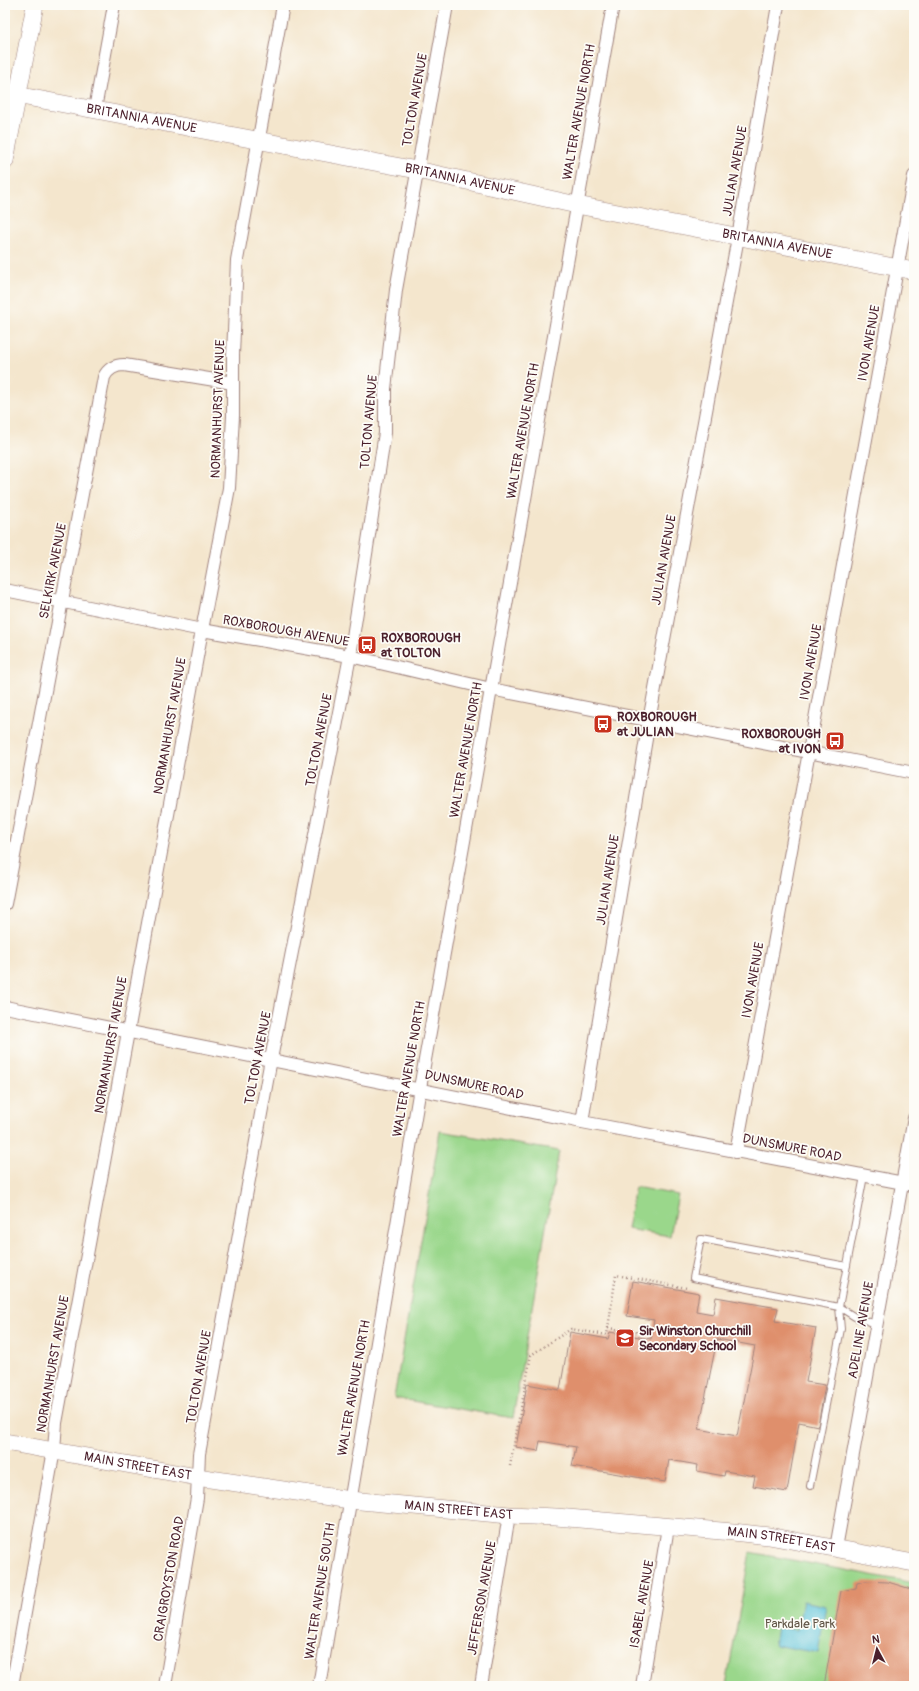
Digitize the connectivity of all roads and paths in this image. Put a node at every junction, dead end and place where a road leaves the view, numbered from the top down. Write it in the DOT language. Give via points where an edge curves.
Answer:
graph roads {
  1 [pos="35,5"];
  2 [pos="114,5"];
  3 [pos="283,5"];
  4 [pos="446,5"];
  5 [pos="613,5"];
  6 [pos="778,5"];
  7 [pos="11,95"];
  8 [pos="95,109"];
  9 [pos="259,141"];
  10 [pos="5,161"];
  11 [pos="417,170"];
  12 [pos="914,176"];
  13 [pos="577,205"];
  14 [pos="738,237"];
  15 [pos="897,268"];
  16 [pos="914,271"];
  17 [pos="233,382"];
  18 [pos="5,590"];
  19 [pos="62,602"];
  20 [pos="202,630"];
  21 [pos="350,656"];
  22 [pos="491,689"];
  23 [pos="649,721"];
  24 [pos="809,752"];
  25 [pos="914,773"];
  26 [pos="5,904"];
  27 [pos="5,1007"];
  28 [pos="128,1031"];
  29 [pos="271,1059"];
  30 [pos="420,1088"];
  31 [pos="914,1118"];
  32 [pos="582,1122"];
  33 [pos="736,1152"];
  34 [pos="864,1176"];
  35 [pos="902,1183"];
  36 [pos="914,1185"];
  37 [pos="847,1266"];
  38 [pos="687,1288"];
  39 [pos="840,1307"];
  40 [pos="876,1324"];
  41 [pos="608,1328"];
  42 [pos="648,1334"];
  43 [pos="5,1442"];
  44 [pos="54,1450"];
  45 [pos="510,1466"];
  46 [pos="197,1477"];
  47 [pos="810,1486"];
  48 [pos="350,1500"];
  49 [pos="509,1515"];
  50 [pos="668,1527"];
  51 [pos="836,1548"];
  52 [pos="914,1563"];
  53 [pos="12,1686"];
  54 [pos="165,1686"];
  55 [pos="319,1686"];
  56 [pos="481,1686"];
  57 [pos="642,1686"];
  1 -- 7 [label="street"];
  2 -- 8 [label="street"];
  3 -- 9 [label="street, NORMANHURST AVENUE"];
  4 -- 11 [label="street, TOLTON AVENUE"];
  5 -- 13 [label="street, WALTER AVENUE NORTH"];
  6 -- 14 [label="street, JULIAN AVENUE"];
  7 -- 8 [label="street, BRITANNIA AVENUE"];
  7 -- 10 [label="street"];
  8 -- 9 [label="street, BRITANNIA AVENUE"];
  9 -- 11 [label="street, BRITANNIA AVENUE"];
  9 -- 17 [label="street, NORMANHURST AVENUE" via="237,260"];
  11 -- 13 [label="street, BRITANNIA AVENUE"];
  11 -- 21 [label="street, TOLTON AVENUE" via="396,290 385,389 385,433"];
  12 -- 15 [label="street, IVON AVENUE"];
  13 -- 14 [label="street, BRITANNIA AVENUE"];
  13 -- 22 [label="street, WALTER AVENUE NORTH"];
  14 -- 15 [label="street, BRITANNIA AVENUE"];
  14 -- 23 [label="street, JULIAN AVENUE"];
  15 -- 16 [label="street, BRITANNIA AVENUE"];
  15 -- 24 [label="street, IVON AVENUE"];
  17 -- 19 [label="street, SELKIRK AVENUE" via="124,365 113,367 106,372"];
  17 -- 20 [label="street, NORMANHURST AVENUE" via="229,488"];
  18 -- 19 [label="street, ROXBOROUGH AVENUE"];
  19 -- 20 [label="street, ROXBOROUGH AVENUE"];
  19 -- 26 [label="street, SELKIRK AVENUE"];
  20 -- 21 [label="street, ROXBOROUGH AVENUE"];
  20 -- 28 [label="street, NORMANHURST AVENUE"];
  21 -- 22 [label="street, ROXBOROUGH AVENUE"];
  21 -- 29 [label="street, TOLTON AVENUE"];
  22 -- 23 [label="street, ROXBOROUGH AVENUE"];
  22 -- 30 [label="street, WALTER AVENUE NORTH"];
  23 -- 24 [label="street, ROXBOROUGH AVENUE"];
  23 -- 32 [label="street, JULIAN AVENUE"];
  24 -- 25 [label="street, ROXBOROUGH AVENUE"];
  24 -- 33 [label="street, IVON AVENUE"];
  27 -- 28 [label="street, DUNSMURE ROAD"];
  28 -- 29 [label="street, DUNSMURE ROAD"];
  28 -- 44 [label="street, NORMANHURST AVENUE" via="56,1422"];
  29 -- 30 [label="street, DUNSMURE ROAD"];
  29 -- 46 [label="street, TOLTON AVENUE" via="199,1454"];
  30 -- 32 [label="street, DUNSMURE ROAD"];
  30 -- 48 [label="street, WALTER AVENUE NORTH"];
  31 -- 35 [label="street, ADELINE AVENUE"];
  32 -- 33 [label="street, DUNSMURE ROAD"];
  33 -- 34 [label="street, DUNSMURE ROAD"];
  34 -- 35 [label="street, DUNSMURE ROAD"];
  34 -- 37 [label="lane"];
  35 -- 36 [label="street, DUNSMURE ROAD"];
  35 -- 40 [label="street, ADELINE AVENUE"];
  37 -- 39 [label="lane"];
  37 -- 39 [label="lane" via="701,1239 693,1278"];
  38 -- 41 [label="path" via="616,1275"];
  39 -- 40 [label="lane" via="855,1317"];
  39 -- 47 [label="lane" via="841,1329"];
  40 -- 51 [label="street, ADELINE AVENUE"];
  41 -- 42 [label="path"];
  41 -- 45 [label="path" via="607,1335 571,1329 531,1355"];
  43 -- 44 [label="street, MAIN STREET EAST"];
  44 -- 46 [label="street, MAIN STREET EAST"];
  44 -- 53 [label="street, NORMANHURST AVENUE"];
  46 -- 48 [label="street, MAIN STREET EAST"];
  46 -- 54 [label="street, CRAIGROYSTON ROAD" via="196,1498"];
  48 -- 49 [label="street, MAIN STREET EAST"];
  48 -- 55 [label="street, WALTER AVENUE SOUTH"];
  49 -- 50 [label="street, MAIN STREET EAST"];
  49 -- 56 [label="street, JEFFERSON AVENUE"];
  50 -- 51 [label="street, MAIN STREET EAST" via="769,1536"];
  50 -- 57 [label="street, ISABEL AVENUE"];
  51 -- 52 [label="street, MAIN STREET EAST"];
}
